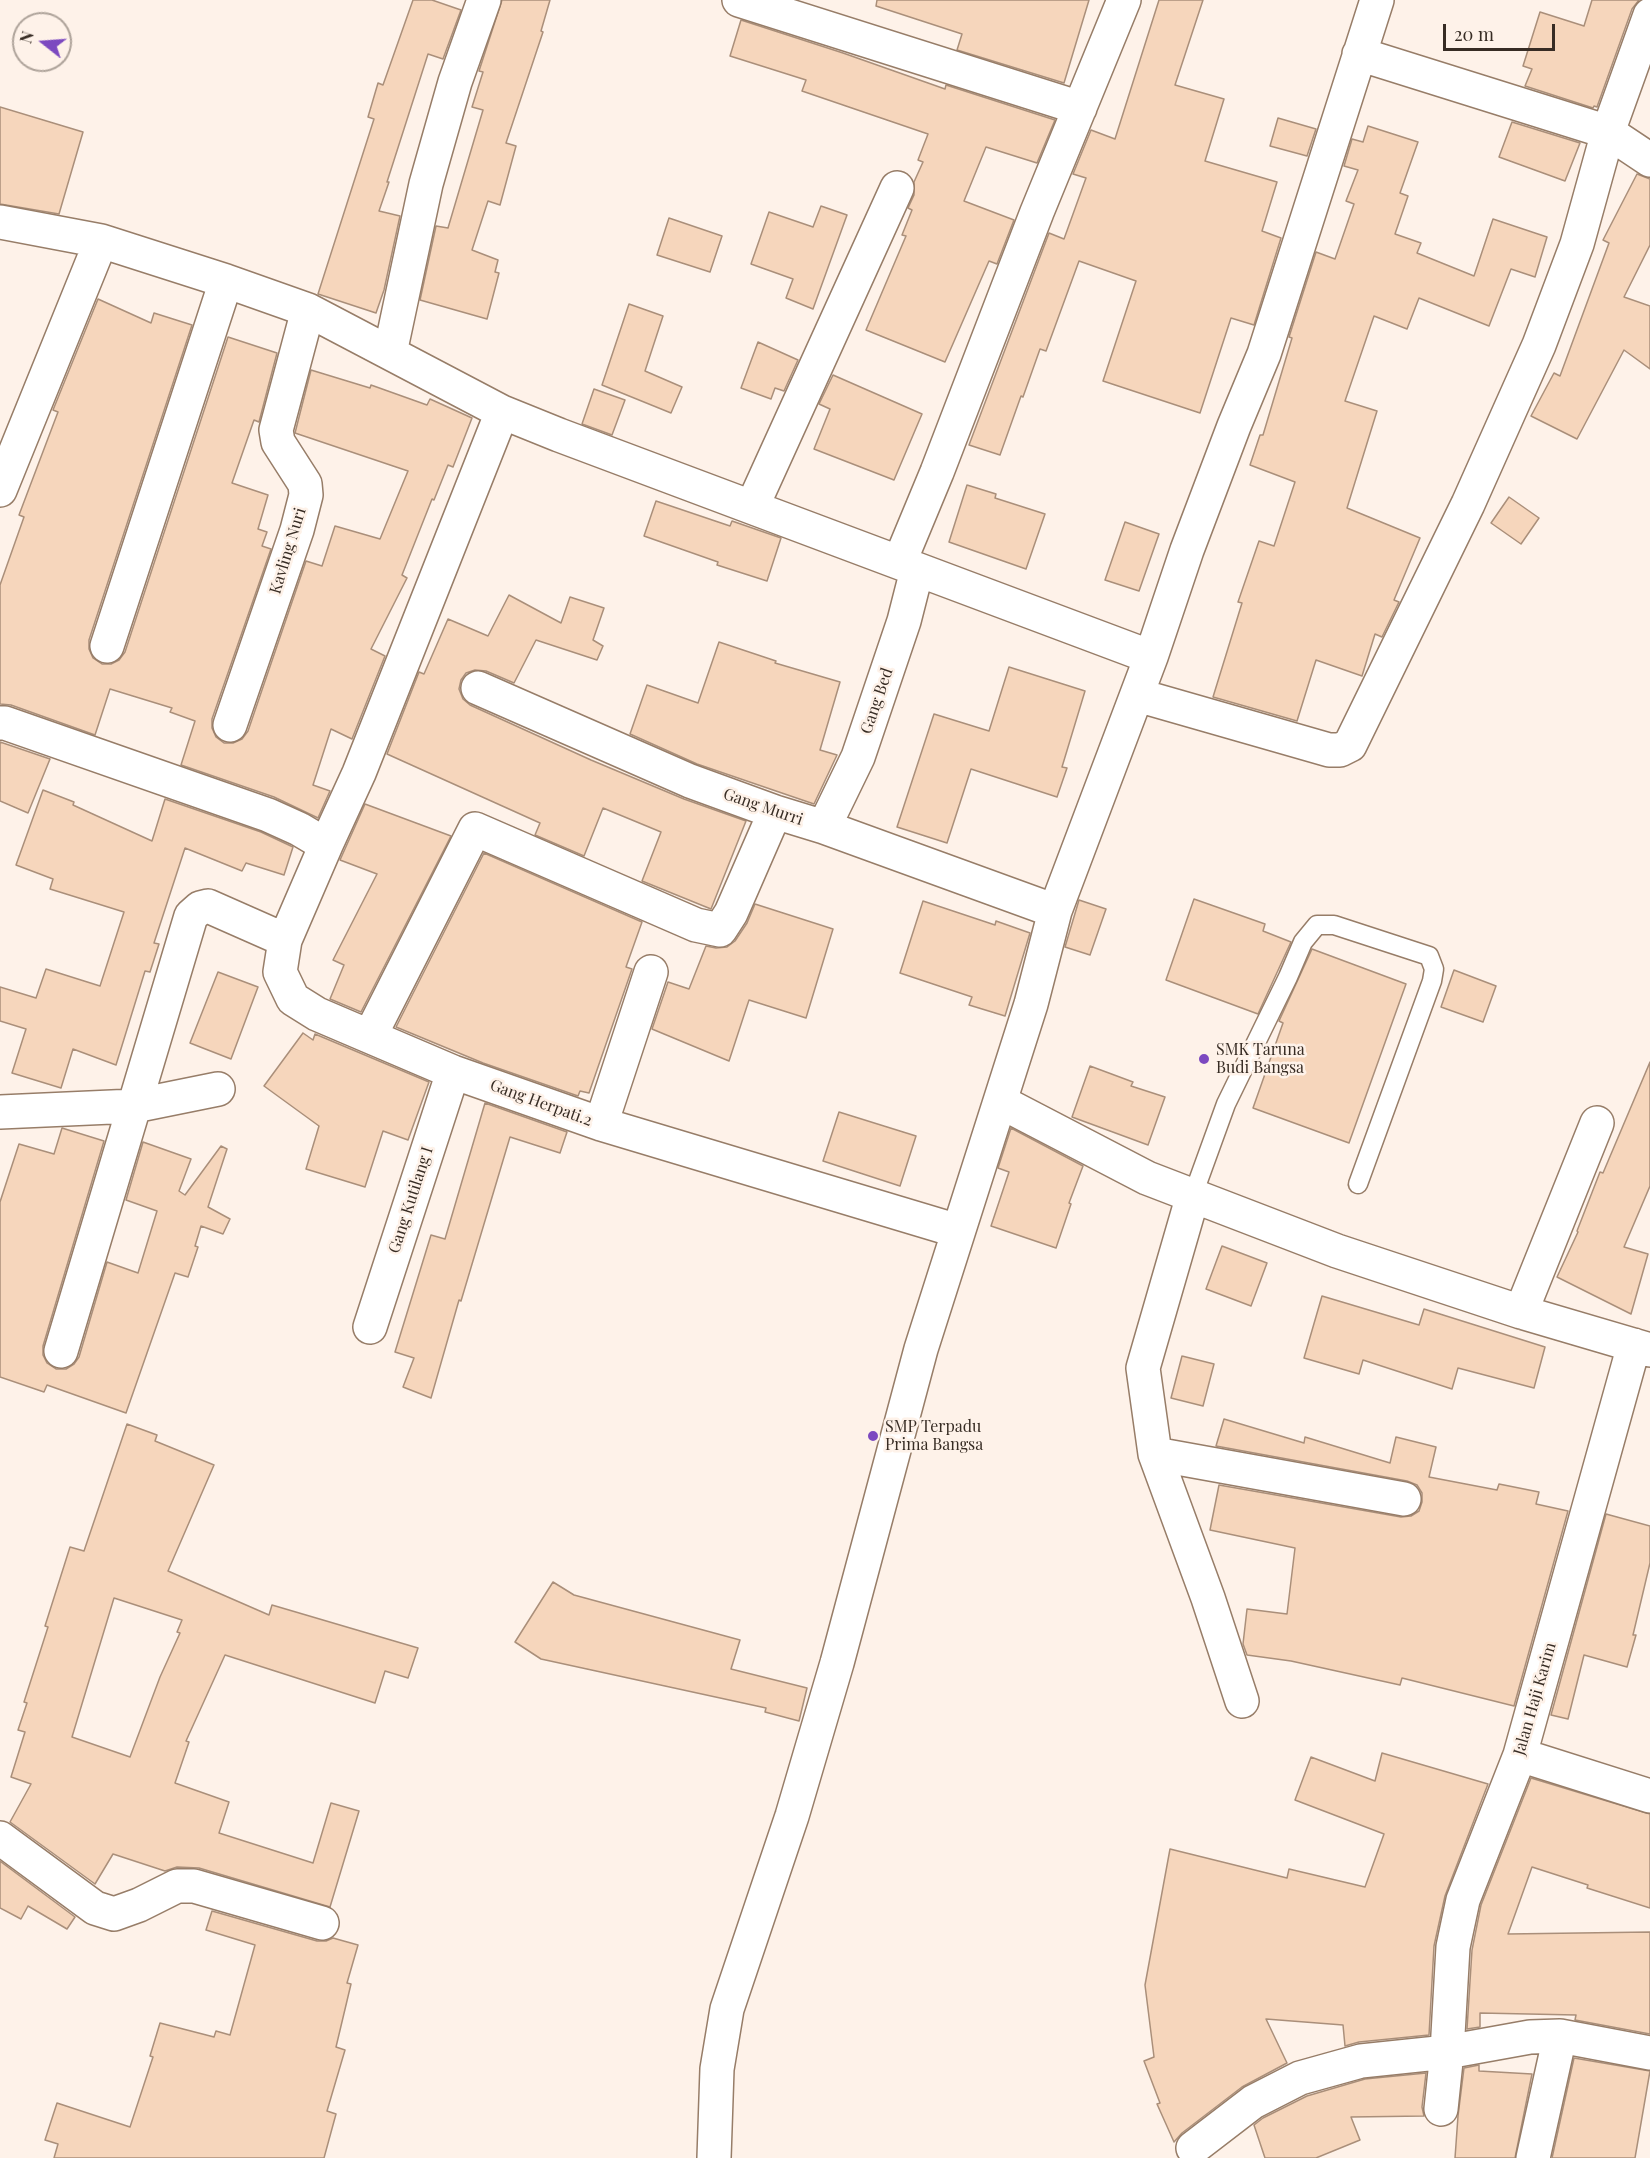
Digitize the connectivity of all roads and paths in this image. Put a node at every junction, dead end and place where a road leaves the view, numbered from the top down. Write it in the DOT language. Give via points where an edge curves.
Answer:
graph roads {
  1 [pos="484,0"];
  2 [pos="739,0"];
  3 [pos="1124,0"];
  4 [pos="1377,0"];
  5 [pos="1650,15"];
  6 [pos="1359,54"];
  7 [pos="1080,108"];
  8 [pos="1608,132"];
  9 [pos="1650,160"];
  10 [pos="897,188"];
  11 [pos="0,222"];
  12 [pos="101,241"];
  13 [pos="226,281"];
  14 [pos="308,310"];
  15 [pos="390,353"];
  16 [pos="502,411"];
  17 [pos="0,490"];
  18 [pos="752,507"];
  19 [pos="909,566"];
  20 [pos="107,646"];
  21 [pos="1151,657"];
  22 [pos="478,688"];
  23 [pos="1137,694"];
  24 [pos="0,723"];
  25 [pos="230,725"];
  26 [pos="775,812"];
  27 [pos="824,827"];
  28 [pos="326,845"];
  29 [pos="1055,911"];
  30 [pos="285,940"];
  31 [pos="651,972"];
  32 [pos="370,1036"];
  33 [pos="453,1072"];
  34 [pos="218,1089"];
  35 [pos="1001,1102"];
  36 [pos="134,1106"];
  37 [pos="0,1112"];
  38 [pos="1597,1123"];
  39 [pos="601,1124"];
  40 [pos="1358,1184"];
  41 [pos="1193,1195"];
  42 [pos="958,1231"];
  43 [pos="1521,1312"];
  44 [pos="370,1327"];
  45 [pos="1642,1348"];
  46 [pos="62,1351"];
  47 [pos="1155,1454"];
  48 [pos="1404,1499"];
  49 [pos="1242,1701"];
  50 [pos="1520,1755"];
  51 [pos="1650,1796"];
  52 [pos="0,1838"];
  53 [pos="322,1923"];
  54 [pos="1560,2036"];
  55 [pos="1447,2052"];
  56 [pos="1650,2053"];
  57 [pos="1441,2109"];
  58 [pos="1193,2148"];
  59 [pos="714,2158"];
  60 [pos="1533,2158"];
  1 -- 15 [label="street" via="426,183"];
  2 -- 7 [label="street"];
  3 -- 7 [label="street, Gang Bed"];
  4 -- 6 [label="street"];
  5 -- 8 [label="street"];
  6 -- 8 [label="street"];
  6 -- 21 [label="street" via="1264,354 1187,550"];
  7 -- 19 [label="street, Gang Bed" via="1032,223"];
  8 -- 9 [label="street"];
  8 -- 23 [label="street" via="1577,244 1539,345 1468,504 1350,745 1329,750"];
  10 -- 18 [label="street"];
  11 -- 12 [label="street"];
  12 -- 13 [label="street"];
  12 -- 17 [label="street"];
  13 -- 14 [label="street"];
  13 -- 20 [label="street"];
  14 -- 15 [label="street"];
  14 -- 25 [label="street, Kavling Nuri" via="276,430 278,442 305,484 306,495"];
  15 -- 16 [label="street"];
  16 -- 18 [label="street"];
  16 -- 28 [label="street, Gang Herpati.2" via="359,772"];
  18 -- 19 [label="street"];
  19 -- 21 [label="street"];
  19 -- 27 [label="street, Gang Bed" via="904,621 858,757"];
  21 -- 23 [label="street"];
  22 -- 26 [label="street, Gang Murri" via="690,781"];
  23 -- 29 [label="street"];
  24 -- 28 [label="street" via="268,815"];
  26 -- 27 [label="street, Gang Murri"];
  26 -- 32 [label="street" via="731,914 720,930 696,925 475,829"];
  27 -- 29 [label="street, Gang Murri"];
  28 -- 30 [label="street, Gang Herpati.2"];
  29 -- 35 [label="street"];
  30 -- 32 [label="street, Gang Herpati.2" via="280,972 293,999 317,1014"];
  30 -- 36 [label="street" via="208,906 191,916"];
  31 -- 39 [label="street"];
  32 -- 33 [label="street, Gang Herpati.2"];
  33 -- 39 [label="street, Gang Herpati.2"];
  33 -- 44 [label="street, Gang Kutilang I"];
  34 -- 36 [label="street"];
  35 -- 41 [label="street" via="1147,1178"];
  35 -- 42 [label="street"];
  36 -- 37 [label="street"];
  36 -- 46 [label="street"];
  38 -- 43 [label="street"];
  39 -- 42 [label="street, Gang Herpati.2"];
  40 -- 41 [label="lane" via="1434,969 1429,956 1334,925 1317,925 1303,942 1226,1104"];
  41 -- 43 [label="street" via="1337,1251"];
  41 -- 47 [label="street" via="1143,1368"];
  42 -- 59 [label="street" via="921,1349 795,1805 727,2009 717,2069"];
  43 -- 45 [label="street"];
  45 -- 50 [label="street, Jalan Haji Karim"];
  47 -- 48 [label="street"];
  47 -- 49 [label="street"];
  50 -- 51 [label="street"];
  50 -- 55 [label="street, Jalan Haji Karim" via="1463,1900 1453,1947"];
  52 -- 53 [label="street" via="95,1908 114,1914 177,1886 194,1886"];
  54 -- 55 [label="street" via="1530,2037"];
  54 -- 56 [label="street"];
  54 -- 60 [label="street"];
  55 -- 57 [label="street, Jalan Haji Karim"];
  55 -- 58 [label="street" via="1362,2061 1300,2078 1253,2102"];
}
